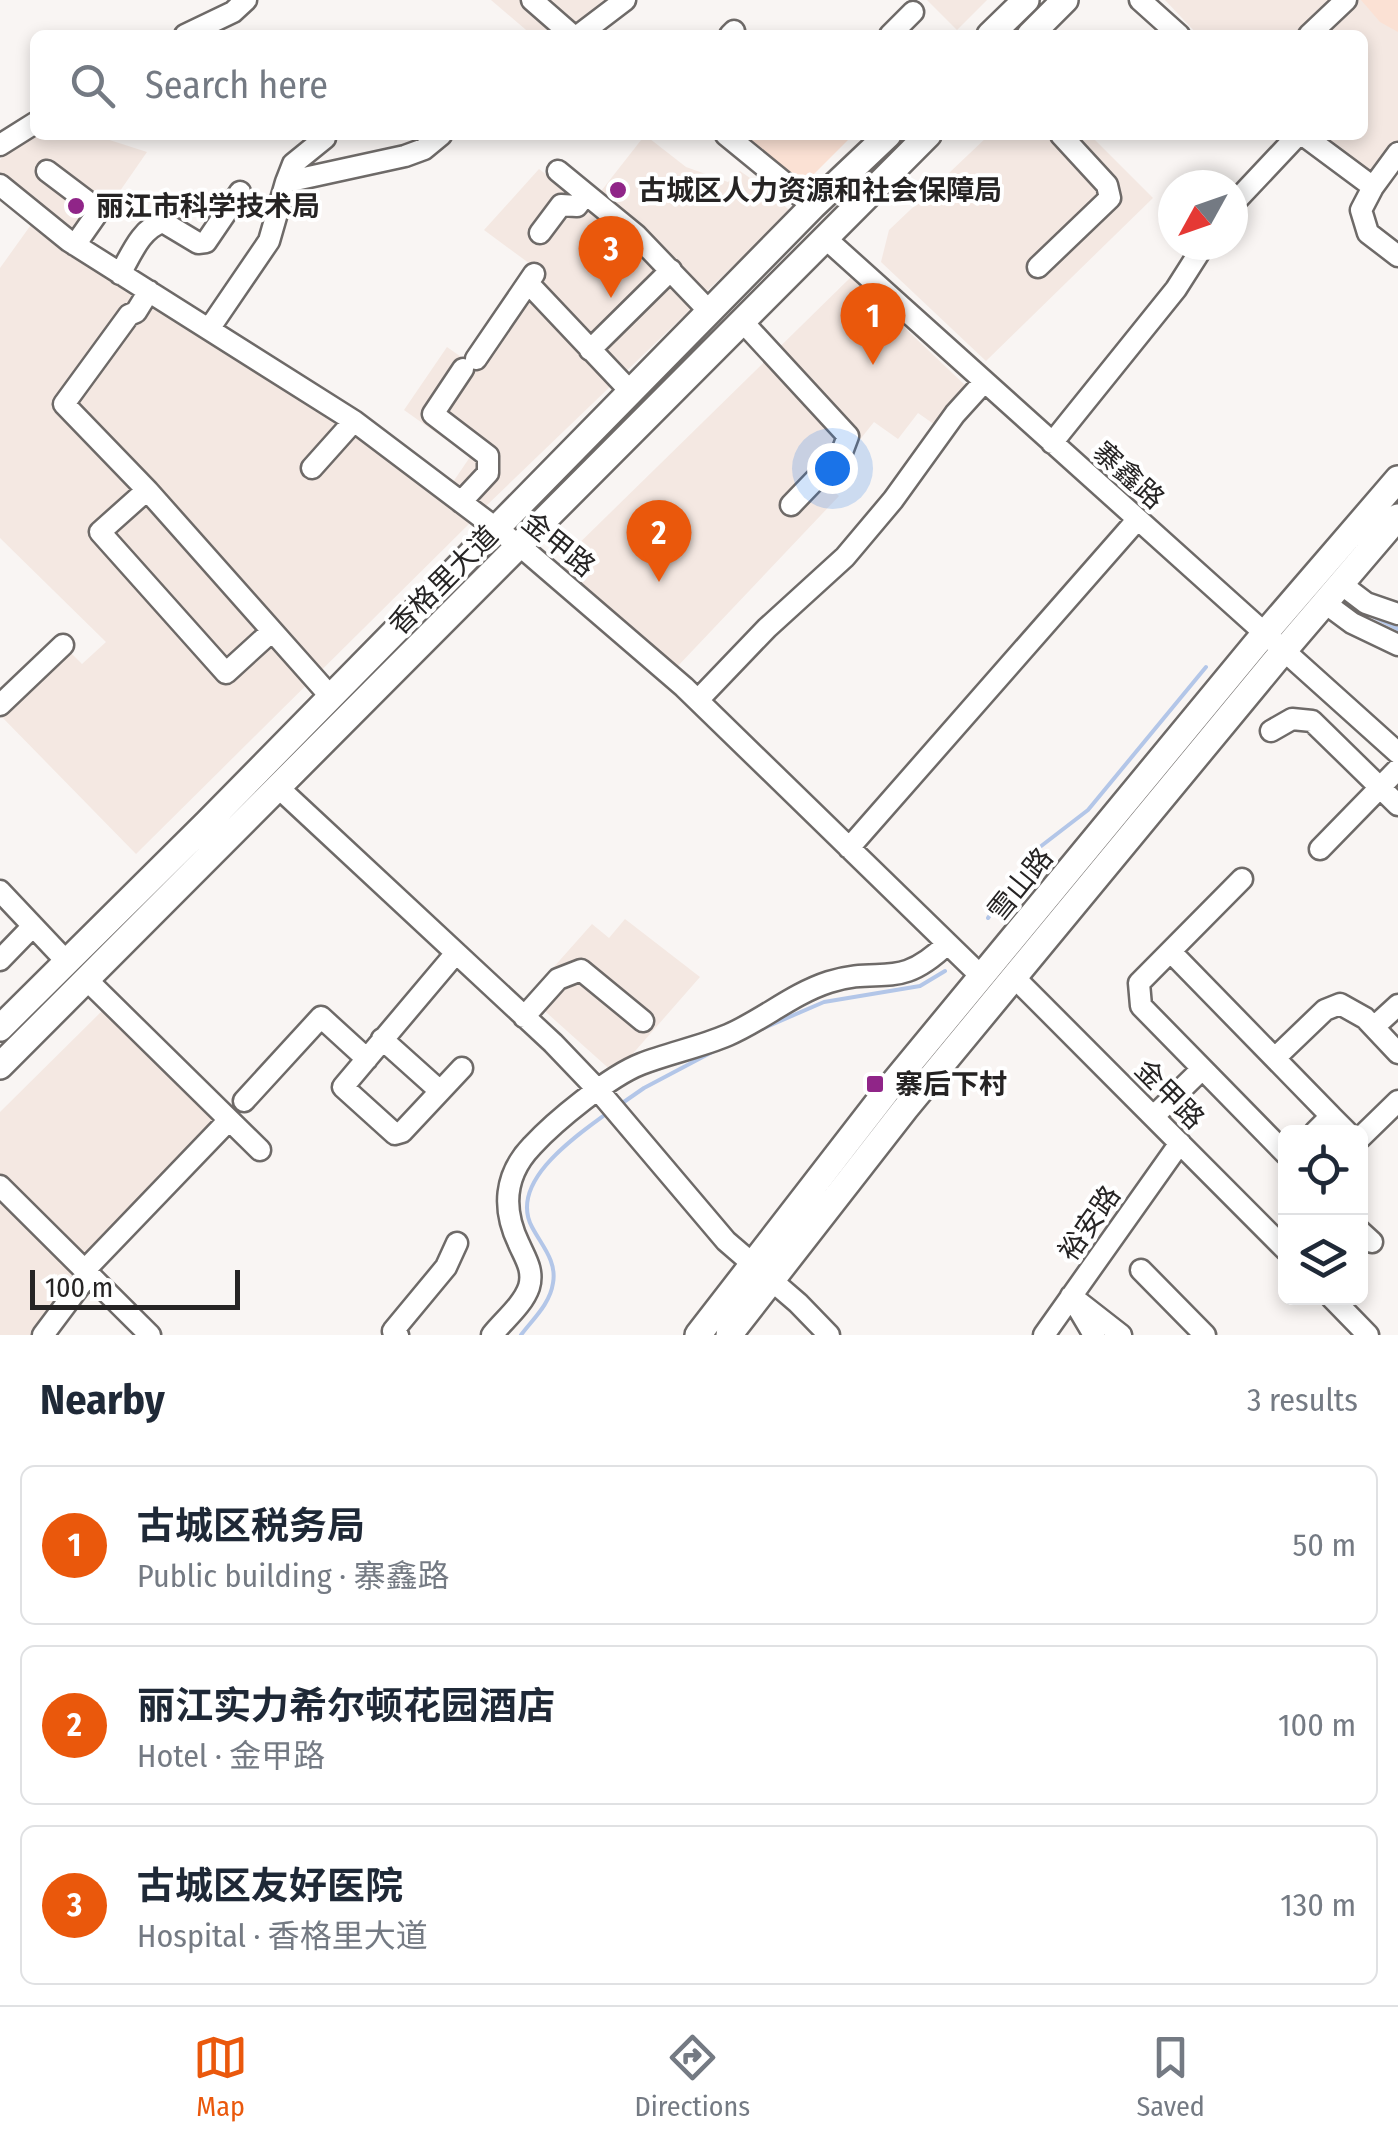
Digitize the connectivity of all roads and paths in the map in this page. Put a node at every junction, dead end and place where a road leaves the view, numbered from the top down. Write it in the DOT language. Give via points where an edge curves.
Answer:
graph roads {
  1 [pos="246,0"];
  2 [pos="532,0"];
  3 [pos="624,0"];
  4 [pos="1026,0"];
  5 [pos="1065,0"];
  6 [pos="1140,0"];
  7 [pos="1346,0"];
  8 [pos="914,12"];
  9 [pos="195,30"];
  10 [pos="570,30"];
  11 [pos="583,30"];
  12 [pos="895,30"];
  13 [pos="995,30"];
  14 [pos="1035,30"];
  15 [pos="1173,30"];
  16 [pos="1314,30"];
  17 [pos="30,127"];
  18 [pos="323,140"];
  19 [pos="435,140"];
  20 [pos="732,140"];
  21 [pos="883,140"];
  22 [pos="923,140"];
  23 [pos="1066,140"];
  24 [pos="1295,140"];
  25 [pos="1307,140"];
  26 [pos="0,144"];
  27 [pos="1398,153"];
  28 [pos="47,171"];
  29 [pos="558,171"];
  30 [pos="286,182"];
  31 [pos="0,185"];
  32 [pos="1373,187"];
  33 [pos="1248,189"];
  34 [pos="240,192"];
  35 [pos="586,194"];
  36 [pos="813,206"];
  37 [pos="540,232"];
  38 [pos="824,237"];
  39 [pos="75,246"];
  40 [pos="1398,256"];
  41 [pos="1194,260"];
  42 [pos="1038,267"];
  43 [pos="671,270"];
  44 [pos="120,274"];
  45 [pos="149,291"];
  46 [pos="710,312"];
  47 [pos="741,320"];
  48 [pos="210,328"];
  49 [pos="590,350"];
  50 [pos="984,382"];
  51 [pos="632,392"];
  52 [pos="354,421"];
  53 [pos="1052,443"];
  54 [pos="312,468"];
  55 [pos="1398,478"];
  56 [pos="147,490"];
  57 [pos="461,502"];
  58 [pos="790,505"];
  59 [pos="1398,518"];
  60 [pos="1138,520"];
  61 [pos="496,529"];
  62 [pos="518,546"];
  63 [pos="1333,594"];
  64 [pos="1398,614"];
  65 [pos="272,631"];
  66 [pos="1274,643"];
  67 [pos="63,645"];
  68 [pos="1398,645"];
  69 [pos="331,697"];
  70 [pos="698,700"];
  71 [pos="0,704"];
  72 [pos="1271,731"];
  73 [pos="1398,753"];
  74 [pos="1398,769"];
  75 [pos="1380,787"];
  76 [pos="280,788"];
  77 [pos="1398,805"];
  78 [pos="849,848"];
  79 [pos="1320,850"];
  80 [pos="1242,879"];
  81 [pos="0,891"];
  82 [pos="33,926"];
  83 [pos="948,944"];
  84 [pos="1170,952"];
  85 [pos="456,953"];
  86 [pos="0,960"];
  87 [pos="67,962"];
  88 [pos="982,977"];
  89 [pos="1014,978"];
  90 [pos="87,980"];
  91 [pos="1398,1004"];
  92 [pos="524,1017"];
  93 [pos="643,1022"];
  94 [pos="1374,1027"];
  95 [pos="0,1028"];
  96 [pos="382,1039"];
  97 [pos="1398,1053"];
  98 [pos="1275,1058"];
  99 [pos="367,1059"];
  100 [pos="0,1066"];
  101 [pos="462,1068"];
  102 [pos="1202,1069"];
  103 [pos="598,1090"];
  104 [pos="440,1092"];
  105 [pos="244,1101"];
  106 [pos="1398,1101"];
  107 [pos="1154,1116"];
  108 [pos="1331,1116"];
  109 [pos="229,1120"];
  110 [pos="1322,1125"];
  111 [pos="1340,1125"];
  112 [pos="1368,1130"];
  113 [pos="1180,1143"];
  114 [pos="1278,1146"];
  115 [pos="260,1150"];
  116 [pos="0,1186"];
  117 [pos="1278,1242"];
  118 [pos="457,1243"];
  119 [pos="1141,1270"];
  120 [pos="761,1271"];
  121 [pos="86,1273"];
  122 [pos="1071,1296"];
  123 [pos="1339,1305"];
  124 [pos="43,1335"];
  125 [pos="150,1335"];
  126 [pos="398,1335"];
  127 [pos="492,1335"];
  128 [pos="698,1335"];
  129 [pos="730,1335"];
  130 [pos="829,1335"];
  131 [pos="1044,1335"];
  132 [pos="1094,1335"];
  133 [pos="1120,1335"];
  134 [pos="1205,1335"];
  135 [pos="1368,1335"];
  1 -- 9 [label="street"];
  2 -- 10 [label="street"];
  3 -- 11 [label="street"];
  4 -- 13 [label="main road"];
  5 -- 14 [label="main road"];
  6 -- 15 [label="street"];
  7 -- 16 [label="street"];
  8 -- 12 [label="street"];
  17 -- 26 [label="street"];
  18 -- 30 [label="street" via="293,164"];
  19 -- 30 [label="street" via="405,156"];
  20 -- 36 [label="street"];
  21 -- 36 [label="main road, 香格里大道"];
  22 -- 38 [label="main road, 香格里大道"];
  23 -- 42 [label="street" via="1107,185 1110,198"];
  24 -- 33 [label="street"];
  25 -- 32 [label="street"];
  27 -- 32 [label="street"];
  28 -- 39 [label="street" via="96,208"];
  29 -- 35 [label="street"];
  30 -- 48 [label="street" via="269,241"];
  31 -- 39 [label="street, 金甲路"];
  32 -- 40 [label="street" via="1362,221"];
  34 -- 44 [label="street" via="206,242 154,224"];
  35 -- 37 [label="street" via="577,206 561,205"];
  35 -- 43 [label="street"];
  36 -- 46 [label="main road, 香格里大道"];
  38 -- 47 [label="main road, 香格里大道"];
  38 -- 50 [label="street, 寨鑫路"];
  39 -- 44 [label="street, 金甲路"];
  41 -- 53 [label="street"];
  43 -- 46 [label="street"];
  43 -- 49 [label="street"];
  44 -- 45 [label="street, 金甲路"];
  45 -- 48 [label="street, 金甲路"];
  45 -- 56 [label="street" via="64,404"];
  46 -- 51 [label="main road, 香格里大道"];
  47 -- 58 [label="street" via="848,436 842,452"];
  47 -- 62 [label="main road, 香格里大道"];
  48 -- 52 [label="street, 金甲路"];
  49 -- 51 [label="street"];
  49 -- 57 [label="street" via="531,279 433,414 488,456 488,473"];
  50 -- 53 [label="street, 寨鑫路"];
  50 -- 70 [label="street" via="845,557"];
  51 -- 61 [label="main road, 香格里大道"];
  52 -- 54 [label="street"];
  52 -- 57 [label="street, 金甲路"];
  53 -- 60 [label="street, 寨鑫路"];
  55 -- 66 [label="main road, 雪山路"];
  56 -- 65 [label="street"];
  56 -- 65 [label="street" via="100,532 226,672"];
  57 -- 61 [label="street, 金甲路"];
  59 -- 63 [label="main road, 雪山路"];
  60 -- 66 [label="street, 寨鑫路"];
  60 -- 78 [label="street"];
  61 -- 62 [label="street, 金甲路"];
  61 -- 69 [label="main road, 香格里大道"];
  62 -- 70 [label="street, 金甲路"];
  62 -- 76 [label="main road, 香格里大道"];
  63 -- 64 [label="street"];
  63 -- 66 [label="main road, 雪山路"];
  63 -- 68 [label="street" via="1352,623"];
  65 -- 69 [label="street"];
  66 -- 73 [label="street, 寨鑫路"];
  66 -- 88 [label="main road, 雪山路"];
  66 -- 89 [label="main road, 雪山路"];
  67 -- 71 [label="street"];
  69 -- 87 [label="main road, 香格里大道"];
  70 -- 78 [label="street, 金甲路"];
  72 -- 75 [label="street" via="1292,719 1312,721"];
  74 -- 75 [label="street"];
  75 -- 77 [label="street"];
  75 -- 79 [label="street"];
  76 -- 85 [label="street"];
  76 -- 90 [label="main road, 香格里大道"];
  78 -- 83 [label="street, 金甲路"];
  80 -- 84 [label="street"];
  81 -- 82 [label="street"];
  82 -- 86 [label="street"];
  82 -- 87 [label="street"];
  83 -- 88 [label="street, 金甲路"];
  83 -- 103 [label="street" via="911,972 818,986 725,1036 638,1065"];
  84 -- 98 [label="street"];
  84 -- 102 [label="street" via="1139,984 1140,1006"];
  85 -- 92 [label="street"];
  85 -- 96 [label="street"];
  87 -- 95 [label="main road, 香格里大道"];
  88 -- 120 [label="main road, 雪山路" via="852,1134"];
  89 -- 107 [label="street, 金甲路"];
  89 -- 120 [label="main road, 雪山路"];
  90 -- 100 [label="main road, 香格里大道"];
  90 -- 109 [label="street"];
  91 -- 94 [label="street"];
  92 -- 93 [label="street" via="558,979 582,970"];
  92 -- 103 [label="street"];
  94 -- 97 [label="street"];
  94 -- 98 [label="street" via="1346,1005 1334,1005"];
  96 -- 99 [label="street"];
  96 -- 104 [label="street"];
  98 -- 108 [label="street"];
  99 -- 104 [label="street" via="342,1087 395,1134"];
  99 -- 105 [label="street" via="322,1018"];
  101 -- 104 [label="street"];
  102 -- 107 [label="street"];
  102 -- 114 [label="street"];
  103 -- 120 [label="street" via="682,1193"];
  103 -- 127 [label="street" via="533,1144 512,1178 509,1217 530,1280"];
  106 -- 112 [label="street"];
  107 -- 113 [label="street, 金甲路"];
  108 -- 110 [label="street"];
  108 -- 111 [label="street"];
  109 -- 115 [label="street"];
  109 -- 121 [label="street"];
  113 -- 117 [label="street, 金甲路"];
  113 -- 122 [label="street, 裕安路"];
  116 -- 121 [label="street"];
  118 -- 126 [label="street" via="446,1268 393,1331"];
  119 -- 134 [label="street"];
  120 -- 128 [label="main road, 雪山路"];
  120 -- 129 [label="main road, 雪山路"];
  120 -- 130 [label="street"];
  121 -- 124 [label="street"];
  121 -- 125 [label="street"];
  122 -- 131 [label="street, 裕安路"];
  122 -- 132 [label="street"];
  122 -- 133 [label="street"];
  123 -- 135 [label="street"];
}
